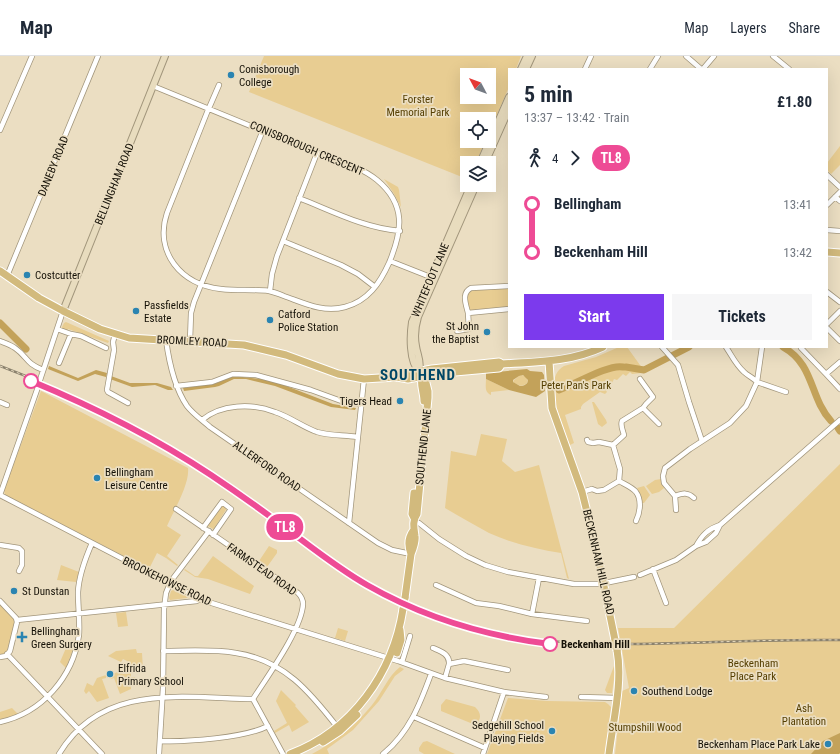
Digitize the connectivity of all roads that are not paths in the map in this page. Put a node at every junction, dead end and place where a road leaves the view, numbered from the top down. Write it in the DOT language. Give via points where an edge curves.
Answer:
graph roads {
  1 [pos="32,56"];
  2 [pos="98,56"];
  3 [pos="165,56"];
  4 [pos="527,56"];
  5 [pos="532,56"];
  6 [pos="591,56"];
  7 [pos="658,56"];
  8 [pos="686,56"];
  9 [pos="714,56"];
  10 [pos="773,56"];
  11 [pos="521,68"];
  12 [pos="526,68"];
  13 [pos="585,68"];
  14 [pos="651,68"];
  15 [pos="701,68"];
  16 [pos="703,68"];
  17 [pos="788,68"];
  18 [pos="219,85"];
  19 [pos="154,86"];
  20 [pos="508,99"];
  21 [pos="209,108"];
  22 [pos="508,111"];
  23 [pos="0,130"];
  24 [pos="263,130"];
  25 [pos="317,153"];
  26 [pos="483,156"];
  27 [pos="488,156"];
  28 [pos="828,176"];
  29 [pos="840,188"];
  30 [pos="468,192"];
  31 [pos="473,192"];
  32 [pos="840,192"];
  33 [pos="835,197"];
  34 [pos="299,198"];
  35 [pos="840,201"];
  36 [pos="828,204"];
  37 [pos="828,230"];
  38 [pos="400,231"];
  39 [pos="840,231"];
  40 [pos="283,241"];
  41 [pos="828,252"];
  42 [pos="840,253"];
  43 [pos="390,261"];
  44 [pos="0,271"];
  45 [pos="8,276"];
  46 [pos="433,278"];
  47 [pos="201,284"];
  48 [pos="508,286"];
  49 [pos="376,287"];
  50 [pos="270,291"];
  51 [pos="828,294"];
  52 [pos="840,302"];
  53 [pos="508,309"];
  54 [pos="63,311"];
  55 [pos="840,311"];
  56 [pos="468,313"];
  57 [pos="828,323"];
  58 [pos="57,329"];
  59 [pos="828,329"];
  60 [pos="457,331"];
  61 [pos="71,334"];
  62 [pos="115,334"];
  63 [pos="166,340"];
  64 [pos="0,341"];
  65 [pos="190,341"];
  66 [pos="840,341"];
  67 [pos="106,348"];
  68 [pos="663,348"];
  69 [pos="727,348"];
  70 [pos="762,348"];
  71 [pos="801,348"];
  72 [pos="591,350"];
  73 [pos="551,361"];
  74 [pos="536,362"];
  75 [pos="840,362"];
  76 [pos="59,363"];
  77 [pos="43,370"];
  78 [pos="420,374"];
  79 [pos="826,374"];
  80 [pos="550,375"];
  81 [pos="364,379"];
  82 [pos="640,379"];
  83 [pos="757,382"];
  84 [pos="176,386"];
  85 [pos="840,389"];
  86 [pos="786,392"];
  87 [pos="0,402"];
  88 [pos="128,403"];
  89 [pos="362,404"];
  90 [pos="8,405"];
  91 [pos="643,408"];
  92 [pos="202,420"];
  93 [pos="839,421"];
  94 [pos="659,424"];
  95 [pos="357,437"];
  96 [pos="587,440"];
  97 [pos="702,441"];
  98 [pos="613,445"];
  99 [pos="619,481"];
  100 [pos="582,492"];
  101 [pos="0,495"];
  102 [pos="675,496"];
  103 [pos="694,498"];
  104 [pos="176,509"];
  105 [pos="676,510"];
  106 [pos="414,520"];
  107 [pos="636,521"];
  108 [pos="349,523"];
  109 [pos="203,528"];
  110 [pos="209,531"];
  111 [pos="213,535"];
  112 [pos="92,543"];
  113 [pos="0,545"];
  114 [pos="411,554"];
  115 [pos="654,569"];
  116 [pos="19,571"];
  117 [pos="641,574"];
  118 [pos="634,577"];
  119 [pos="539,578"];
  120 [pos="170,583"];
  121 [pos="604,583"];
  122 [pos="436,584"];
  123 [pos="199,599"];
  124 [pos="0,601"];
  125 [pos="666,603"];
  126 [pos="164,604"];
  127 [pos="79,613"];
  128 [pos="532,614"];
  129 [pos="17,620"];
  130 [pos="587,621"];
  131 [pos="296,629"];
  132 [pos="410,636"];
  133 [pos="433,648"];
  134 [pos="163,651"];
  135 [pos="7,654"];
  136 [pos="0,657"];
  137 [pos="392,659"];
  138 [pos="402,662"];
  139 [pos="449,664"];
  140 [pos="274,665"];
  141 [pos="508,670"];
  142 [pos="431,674"];
  143 [pos="445,678"];
  144 [pos="504,692"];
  145 [pos="546,696"];
  146 [pos="48,697"];
  147 [pos="163,697"];
  148 [pos="580,697"];
  149 [pos="617,698"];
  150 [pos="253,699"];
  151 [pos="414,717"];
  152 [pos="0,722"];
  153 [pos="268,726"];
  154 [pos="338,729"];
  155 [pos="78,730"];
  156 [pos="160,741"];
  157 [pos="485,748"];
  158 [pos="390,752"];
  159 [pos="59,754"];
  160 [pos="102,754"];
  161 [pos="158,754"];
  162 [pos="283,754"];
  163 [pos="290,754"];
  164 [pos="302,754"];
  165 [pos="383,754"];
  166 [pos="483,754"];
  167 [pos="610,754"];
  1 -- 23 [label="street"];
  2 -- 45 [label="street, DANEBY ROAD"];
  3 -- 19 [label="street, BELLINGHAM ROAD"];
  4 -- 11 [label="street"];
  5 -- 12 [label="street"];
  6 -- 13 [label="street"];
  7 -- 14 [label="street"];
  8 -- 15 [label="street"];
  9 -- 16 [label="street"];
  10 -- 17 [label="street"];
  18 -- 21 [label="street, CONISBOROUGH CRESCENT"];
  19 -- 21 [label="street, CONISBOROUGH CRESCENT"];
  19 -- 54 [label="street, BELLINGHAM ROAD"];
  20 -- 26 [label="street"];
  21 -- 24 [label="street, CONISBOROUGH CRESCENT"];
  21 -- 47 [label="street, CONISBOROUGH CRESCENT" via="164,221 163,235 167,254 174,266"];
  22 -- 27 [label="street"];
  24 -- 25 [label="street, CONISBOROUGH CRESCENT"];
  24 -- 47 [label="street"];
  25 -- 34 [label="street"];
  25 -- 38 [label="street, CONISBOROUGH CRESCENT" via="366,172 382,184 396,206"];
  28 -- 29 [label="street"];
  30 -- 46 [label="street, WHITEFOOT LANE"];
  31 -- 46 [label="street, WHITEFOOT LANE"];
  32 -- 33 [label="street"];
  33 -- 35 [label="street"];
  33 -- 36 [label="street"];
  34 -- 38 [label="street" via="366,225"];
  34 -- 40 [label="street"];
  37 -- 39 [label="street"];
  38 -- 43 [label="street, CONISBOROUGH CRESCENT"];
  40 -- 49 [label="street" via="341,265"];
  40 -- 50 [label="street" via="272,274"];
  41 -- 42 [label="main road"];
  43 -- 46 [label="street"];
  43 -- 49 [label="street, CONISBOROUGH CRESCENT"];
  44 -- 45 [label="main road, BROMLEY ROAD"];
  45 -- 54 [label="main road, BROMLEY ROAD"];
  46 -- 78 [label="street, WHITEFOOT LANE" via="414,316 411,329 411,347"];
  47 -- 50 [label="street, CONISBOROUGH CRESCENT" via="220,289"];
  47 -- 65 [label="street" via="192,308"];
  48 -- 56 [label="street" via="469,288 465,295"];
  49 -- 50 [label="street, CONISBOROUGH CRESCENT" via="354,304 333,309 316,308"];
  51 -- 52 [label="street"];
  53 -- 56 [label="street"];
  54 -- 58 [label="street"];
  54 -- 62 [label="main road, BROMLEY ROAD"];
  55 -- 57 [label="street"];
  56 -- 60 [label="street" via="468,329"];
  58 -- 61 [label="street"];
  58 -- 77 [label="street"];
  59 -- 66 [label="street"];
  61 -- 67 [label="street"];
  61 -- 76 [label="street"];
  62 -- 63 [label="main road, BROMLEY ROAD" via="129,338"];
  62 -- 88 [label="street" via="107,390"];
  63 -- 65 [label="main road, BROMLEY ROAD"];
  63 -- 84 [label="street, ALLERFORD ROAD"];
  64 -- 77 [label="street" via="14,346 30,364"];
  65 -- 81 [label="main road, BROMLEY ROAD" via="252,346 338,374"];
  68 -- 97 [label="street" via="678,365"];
  69 -- 83 [label="street" via="741,370"];
  70 -- 83 [label="street"];
  71 -- 79 [label="street"];
  72 -- 73 [label="main road, BROMLEY ROAD" via="579,356"];
  73 -- 74 [label="main road, BROMLEY ROAD"];
  73 -- 80 [label="main road, BECKENHAM HILL ROAD" via="554,367"];
  74 -- 78 [label="main road, BROMLEY ROAD" via="502,364 499,368"];
  74 -- 80 [label="main road"];
  75 -- 79 [label="street"];
  77 -- 101 [label="street, bridge"];
  78 -- 81 [label="main road, BROMLEY ROAD" via="403,379"];
  78 -- 106 [label="main road, SOUTHEND LANE" via="425,406 412,514"];
  79 -- 85 [label="street"];
  80 -- 100 [label="main road, BECKENHAM HILL ROAD" via="552,408"];
  81 -- 89 [label="street"];
  82 -- 91 [label="street" via="653,397"];
  83 -- 86 [label="street"];
  83 -- 97 [label="street" via="746,406 738,415"];
  84 -- 89 [label="street" via="212,382 233,374 256,375 344,402"];
  84 -- 92 [label="street, ALLERFORD ROAD" via="187,406"];
  87 -- 90 [label="street"];
  89 -- 95 [label="street"];
  91 -- 94 [label="street"];
  91 -- 98 [label="street" via="622,421 624,435"];
  92 -- 95 [label="street" via="234,406 256,407 276,412 318,432"];
  92 -- 108 [label="street, ALLERFORD ROAD"];
  93 -- 115 [label="street" via="720,525 706,542 676,560"];
  95 -- 108 [label="street"];
  96 -- 98 [label="street"];
  97 -- 102 [label="street" via="665,468 663,476 666,487"];
  98 -- 99 [label="street" via="620,468"];
  99 -- 100 [label="street" via="604,490 592,489"];
  99 -- 107 [label="street" via="637,493 640,513"];
  100 -- 121 [label="main road, BECKENHAM HILL ROAD"];
  101 -- 112 [label="street, BROOKEHOWSE ROAD"];
  102 -- 103 [label="street" via="684,493"];
  102 -- 105 [label="street"];
  104 -- 109 [label="street, FARMSTEAD ROAD"];
  106 -- 114 [label="main road, SOUTHEND LANE" via="415,536"];
  106 -- 119 [label="street" via="450,547 485,565"];
  108 -- 114 [label="street, ALLERFORD ROAD" via="385,547"];
  109 -- 110 [label="street, FARMSTEAD ROAD"];
  109 -- 111 [label="street" via="221,502 231,507"];
  110 -- 111 [label="street, FARMSTEAD ROAD"];
  110 -- 120 [label="street"];
  111 -- 131 [label="street, FARMSTEAD ROAD" via="300,595 303,604"];
  112 -- 120 [label="street, BROOKEHOWSE ROAD"];
  112 -- 127 [label="street" via="80,577"];
  113 -- 116 [label="street" via="19,548 22,551"];
  114 -- 137 [label="main road, SOUTHEND LANE, bridge" via="400,630"];
  115 -- 117 [label="street"];
  115 -- 125 [label="street"];
  118 -- 121 [label="street"];
  119 -- 121 [label="street" via="574,584"];
  119 -- 128 [label="street"];
  120 -- 123 [label="street, BROOKEHOWSE ROAD"];
  120 -- 126 [label="street"];
  121 -- 149 [label="main road, BECKENHAM HILL ROAD, bridge" via="617,650"];
  122 -- 128 [label="street" via="476,603"];
  123 -- 126 [label="street"];
  123 -- 131 [label="street, BROOKEHOWSE ROAD"];
  124 -- 129 [label="street"];
  126 -- 127 [label="street"];
  126 -- 134 [label="street"];
  127 -- 129 [label="street"];
  127 -- 146 [label="street" via="78,641 72,662"];
  128 -- 130 [label="street"];
  129 -- 135 [label="street" via="10,651"];
  131 -- 137 [label="street, BROOKEHOWSE ROAD"];
  131 -- 140 [label="street, FARMSTEAD ROAD"];
  132 -- 138 [label="street"];
  133 -- 139 [label="street" via="444,653"];
  134 -- 140 [label="street" via="236,652"];
  134 -- 147 [label="street"];
  135 -- 136 [label="street"];
  135 -- 146 [label="street"];
  137 -- 138 [label="street, BROOKEHOWSE ROAD"];
  137 -- 154 [label="main road, SOUTHEND LANE" via="367,696"];
  138 -- 142 [label="street, BROOKEHOWSE ROAD"];
  139 -- 141 [label="street" via="464,661"];
  139 -- 143 [label="street"];
  140 -- 150 [label="street, FARMSTEAD ROAD"];
  140 -- 154 [label="street" via="303,686"];
  142 -- 143 [label="street, BROOKEHOWSE ROAD"];
  142 -- 151 [label="street"];
  143 -- 144 [label="street, BROOKEHOWSE ROAD"];
  144 -- 145 [label="street, BROOKEHOWSE ROAD"];
  144 -- 157 [label="street"];
  146 -- 152 [label="street" via="28,712"];
  146 -- 155 [label="street"];
  147 -- 150 [label="street"];
  147 -- 155 [label="street" via="137,699 116,706 97,715"];
  147 -- 156 [label="street"];
  148 -- 149 [label="street"];
  149 -- 167 [label="main road, BECKENHAM HILL ROAD"];
  150 -- 153 [label="street"];
  151 -- 157 [label="street"];
  151 -- 158 [label="street"];
  153 -- 156 [label="street" via="256,732 242,734"];
  153 -- 162 [label="street"];
  154 -- 163 [label="main road, SOUTHEND LANE"];
  154 -- 164 [label="main road, SOUTHEND LANE" via="324,742"];
  155 -- 159 [label="street"];
  155 -- 160 [label="street"];
  156 -- 161 [label="street"];
  157 -- 166 [label="street"];
  158 -- 165 [label="street"];
}
